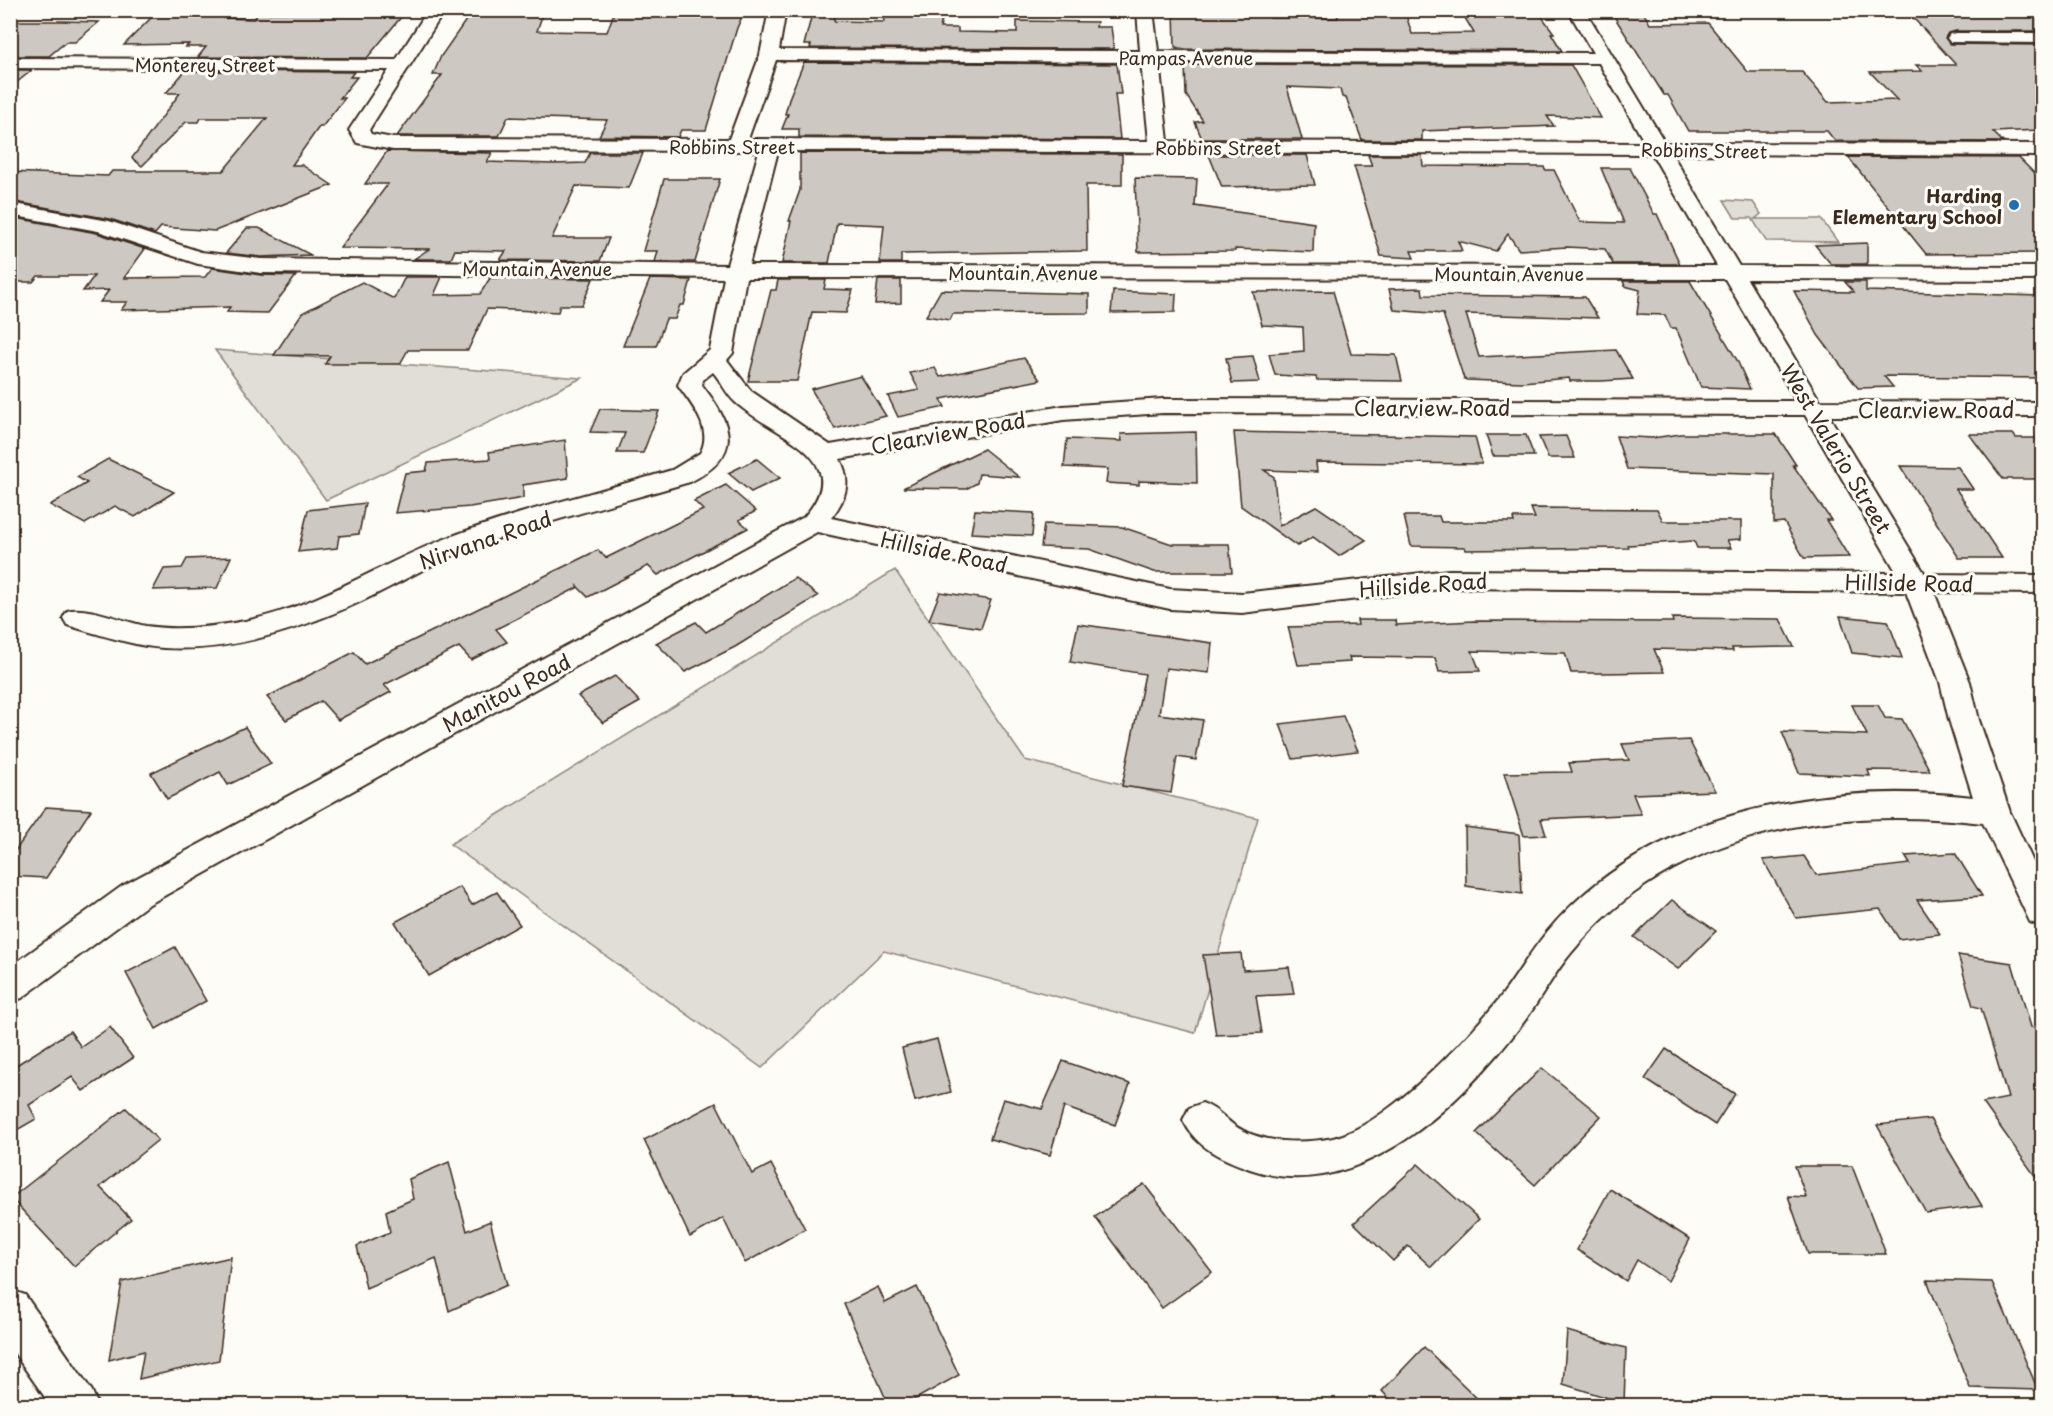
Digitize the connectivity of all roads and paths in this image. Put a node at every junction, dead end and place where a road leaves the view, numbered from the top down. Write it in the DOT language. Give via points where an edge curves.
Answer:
graph roads {
  1 [pos="436,10"];
  2 [pos="778,10"];
  3 [pos="1145,10"];
  4 [pos="1576,10"];
  5 [pos="1956,38"];
  6 [pos="2043,38"];
  7 [pos="769,55"];
  8 [pos="1150,57"];
  9 [pos="1603,58"];
  10 [pos="10,63"];
  11 [pos="400,65"];
  12 [pos="736,146"];
  13 [pos="770,146"];
  14 [pos="1159,147"];
  15 [pos="1659,149"];
  16 [pos="2040,153"];
  17 [pos="10,209"];
  18 [pos="737,270"];
  19 [pos="1731,273"];
  20 [pos="2043,273"];
  21 [pos="713,361"];
  22 [pos="1814,408"];
  23 [pos="2043,409"];
  24 [pos="825,454"];
  25 [pos="813,523"];
  26 [pos="1916,582"];
  27 [pos="2043,584"];
  28 [pos="76,618"];
  29 [pos="1994,812"];
  30 [pos="2043,912"];
  31 [pos="10,987"];
  32 [pos="1202,1120"];
  33 [pos="10,1310"];
  34 [pos="77,1406"];
  1 -- 11 [label="street"];
  2 -- 7 [label="street"];
  3 -- 8 [label="street"];
  4 -- 9 [label="street, West Valerio Street"];
  5 -- 6 [label="street"];
  7 -- 8 [label="street, Pampas Avenue"];
  7 -- 12 [label="street"];
  8 -- 9 [label="street, Pampas Avenue"];
  8 -- 14 [label="street"];
  9 -- 15 [label="street, West Valerio Street"];
  10 -- 11 [label="street, Monterey Street"];
  11 -- 12 [label="street, Robbins Street" via="359,130 364,139 393,144"];
  12 -- 13 [label="street, Robbins Street"];
  13 -- 14 [label="street, Robbins Street"];
  13 -- 18 [label="street"];
  14 -- 15 [label="street, Robbins Street"];
  15 -- 16 [label="street, Robbins Street"];
  15 -- 19 [label="street, West Valerio Street"];
  17 -- 18 [label="street, Mountain Avenue" via="102,225 190,255 227,263"];
  18 -- 19 [label="street, Mountain Avenue"];
  18 -- 21 [label="street" via="721,353"];
  19 -- 20 [label="street, Mountain Avenue"];
  19 -- 22 [label="street, West Valerio Street"];
  21 -- 24 [label="street" via="723,368 742,396"];
  21 -- 28 [label="street, Nirvana Road" via="691,378 690,385 705,405 719,443 710,458 687,473 457,545 300,615 230,634 160,639"];
  22 -- 23 [label="street, Clearview Road"];
  22 -- 24 [label="street, Clearview Road" via="1163,406 1063,413"];
  22 -- 26 [label="street, West Valerio Street"];
  24 -- 25 [label="street, Manitou Road" via="834,468 835,487 828,507"];
  25 -- 26 [label="street, Hillside Road" via="1199,602 1242,603 1449,579"];
  25 -- 31 [label="street, Manitou Road" via="134,896"];
  26 -- 27 [label="street, Hillside Road"];
  26 -- 29 [label="street, West Valerio Street" via="1955,682"];
  29 -- 30 [label="street, West Valerio Street"];
  29 -- 32 [label="street" via="1931,804 1875,804 1804,811 1738,827 1692,844 1650,866 1610,892 1564,935 1511,1011 1463,1064 1406,1115 1367,1143 1331,1156 1285,1158 1238,1146"];
  33 -- 34 [label="street"];
}
